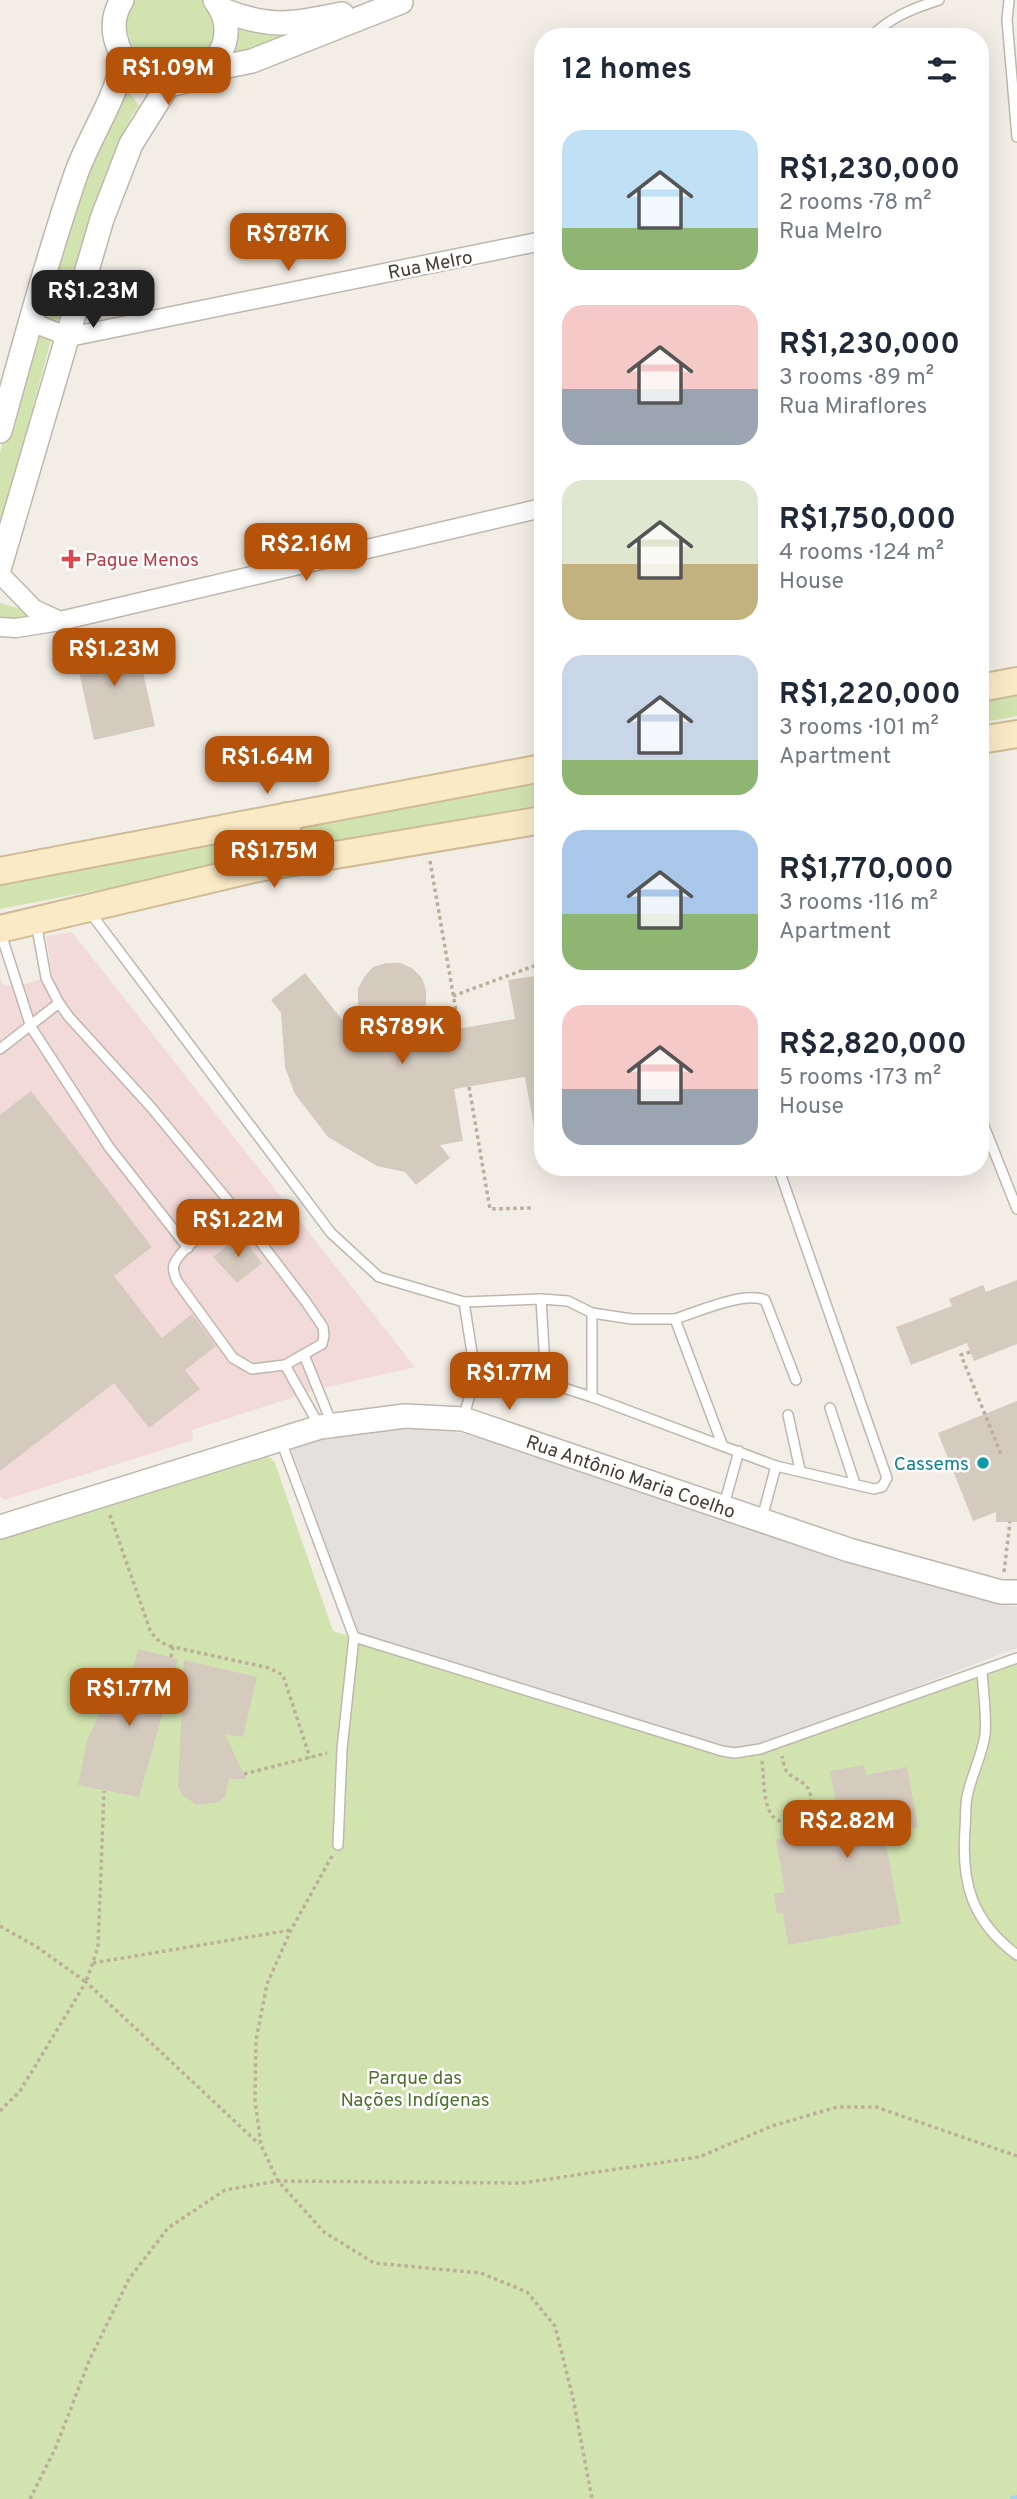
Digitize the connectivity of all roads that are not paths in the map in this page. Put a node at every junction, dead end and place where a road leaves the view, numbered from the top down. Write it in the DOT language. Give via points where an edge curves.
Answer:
graph roads {
  1 [pos="122,0"];
  2 [pos="939,0"];
  3 [pos="1009,0"];
  4 [pos="404,1"];
  5 [pos="219,5"];
  6 [pos="880,28"];
  7 [pos="123,61"];
  8 [pos="208,70"];
  9 [pos="168,85"];
  10 [pos="1017,137"];
  11 [pos="534,243"];
  12 [pos="31,322"];
  13 [pos="69,337"];
  14 [pos="0,431"];
  15 [pos="534,510"];
  16 [pos="0,566"];
  17 [pos="0,574"];
  18 [pos="60,621"];
  19 [pos="0,627"];
  20 [pos="1017,681"];
  21 [pos="989,686"];
  22 [pos="1017,734"];
  23 [pos="989,739"];
  24 [pos="534,770"];
  25 [pos="287,816"];
  26 [pos="534,821"];
  27 [pos="253,869"];
  28 [pos="0,871"];
  29 [pos="85,907"];
  30 [pos="36,921"];
  31 [pos="0,930"];
  32 [pos="59,1003"];
  33 [pos="31,1027"];
  34 [pos="0,1049"];
  35 [pos="989,1139"];
  36 [pos="781,1176"];
  37 [pos="1017,1209"];
  38 [pos="236,1210"];
  39 [pos="188,1248"];
  40 [pos="541,1299"];
  41 [pos="464,1302"];
  42 [pos="592,1313"];
  43 [pos="675,1320"];
  44 [pos="304,1355"];
  45 [pos="473,1359"];
  46 [pos="285,1365"];
  47 [pos="796,1380"];
  48 [pos="546,1382"];
  49 [pos="593,1397"];
  50 [pos="830,1408"];
  51 [pos="788,1415"];
  52 [pos="463,1419"];
  53 [pos="326,1426"];
  54 [pos="280,1439"];
  55 [pos="722,1444"];
  56 [pos="739,1451"];
  57 [pos="776,1466"];
  58 [pos="800,1470"];
  59 [pos="855,1484"];
  60 [pos="723,1506"];
  61 [pos="761,1520"];
  62 [pos="0,1527"];
  63 [pos="1009,1592"];
  64 [pos="354,1637"];
  65 [pos="1017,1658"];
  66 [pos="982,1671"];
  67 [pos="338,1845"];
  68 [pos="1017,1955"];
  1 -- 7 [label="street" via="113,32"];
  2 -- 6 [label="lane" via="906,11"];
  3 -- 10 [label="lane"];
  4 -- 5 [label="street" via="291,25 249,20"];
  4 -- 8 [label="street" via="252,61"];
  5 -- 8 [label="street" via="226,31 221,52"];
  7 -- 9 [label="street" via="142,78"];
  7 -- 12 [label="street" via="117,86 83,154 54,236"];
  8 -- 9 [label="street" via="190,82"];
  9 -- 13 [label="street" via="131,144 102,219"];
  11 -- 13 [label="street, Rua Melro"];
  12 -- 13 [label="street"];
  12 -- 14 [label="street"];
  13 -- 16 [label="street"];
  15 -- 18 [label="street"];
  17 -- 18 [label="street" via="34,610"];
  18 -- 19 [label="street"];
  20 -- 21 [label="main road"];
  22 -- 23 [label="main road"];
  24 -- 25 [label="main road"];
  25 -- 27 [label="main road" via="284,844 276,855"];
  25 -- 28 [label="main road"];
  26 -- 27 [label="main road"];
  27 -- 29 [label="main road"];
  29 -- 30 [label="main road"];
  29 -- 41 [label="lane" via="331,1233 379,1277"];
  30 -- 31 [label="main road"];
  30 -- 32 [label="lane" via="46,978"];
  31 -- 33 [label="lane"];
  32 -- 33 [label="lane"];
  32 -- 38 [label="lane"];
  33 -- 34 [label="lane"];
  33 -- 39 [label="lane" via="109,1147"];
  35 -- 37 [label="lane"];
  36 -- 59 [label="lane" via="887,1478 882,1487 874,1489"];
  38 -- 39 [label="lane"];
  38 -- 44 [label="lane" via="323,1328 322,1343"];
  39 -- 46 [label="lane" via="174,1263 177,1281 233,1358 252,1369"];
  40 -- 41 [label="lane"];
  40 -- 42 [label="lane" via="569,1301"];
  40 -- 48 [label="lane"];
  41 -- 45 [label="lane"];
  42 -- 43 [label="lane" via="632,1320"];
  42 -- 49 [label="lane"];
  43 -- 47 [label="lane" via="737,1300 765,1300"];
  43 -- 55 [label="lane"];
  44 -- 46 [label="lane"];
  44 -- 53 [label="lane"];
  45 -- 48 [label="lane"];
  45 -- 52 [label="lane" via="473,1384"];
  46 -- 53 [label="lane"];
  48 -- 49 [label="lane"];
  49 -- 55 [label="lane"];
  50 -- 59 [label="lane"];
  51 -- 58 [label="lane"];
  52 -- 53 [label="street, Rua Antônio Maria Coelho" via="405,1416"];
  52 -- 60 [label="street, Rua Antônio Maria Coelho"];
  53 -- 54 [label="street, Rua Antônio Maria Coelho"];
  54 -- 62 [label="street, Rua Antônio Maria Coelho"];
  54 -- 64 [label="lane"];
  55 -- 56 [label="lane"];
  56 -- 57 [label="lane"];
  56 -- 60 [label="lane"];
  57 -- 58 [label="lane"];
  57 -- 61 [label="lane"];
  58 -- 59 [label="lane"];
  60 -- 61 [label="street, Rua Antônio Maria Coelho"];
  61 -- 63 [label="street, Rua Antônio Maria Coelho" via="849,1550"];
  64 -- 66 [label="lane" via="735,1753 760,1749"];
  64 -- 67 [label="lane"];
  65 -- 66 [label="lane"];
  66 -- 68 [label="lane" via="985,1738 967,1797 964,1865 969,1893 984,1923"];
}
